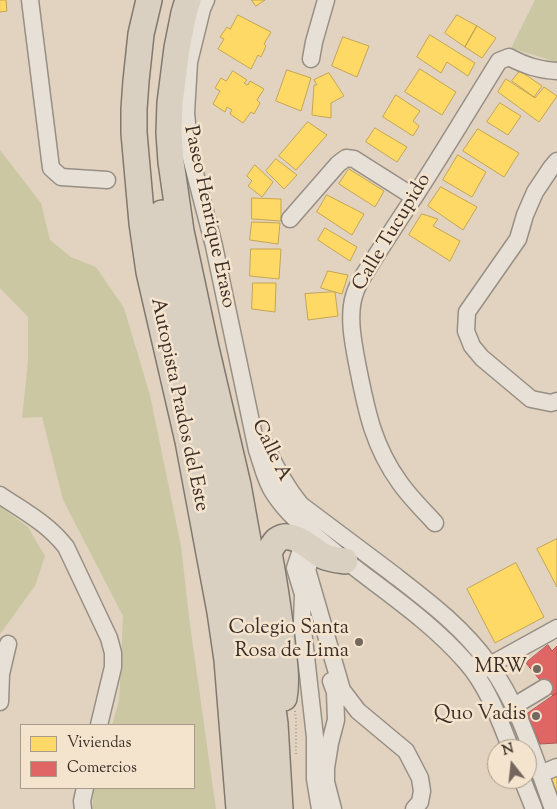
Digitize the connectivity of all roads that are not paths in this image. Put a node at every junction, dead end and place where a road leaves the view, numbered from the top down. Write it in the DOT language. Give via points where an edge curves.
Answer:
graph roads {
  1 [pos="30,0"];
  2 [pos="149,0"];
  3 [pos="171,0"];
  4 [pos="188,0"];
  5 [pos="206,0"];
  6 [pos="326,0"];
  7 [pos="311,59"];
  8 [pos="557,71"];
  9 [pos="557,161"];
  10 [pos="107,180"];
  11 [pos="414,197"];
  12 [pos="290,219"];
  13 [pos="557,401"];
  14 [pos="248,405"];
  15 [pos="0,495"];
  16 [pos="435,523"];
  17 [pos="311,548"];
  18 [pos="345,561"];
  19 [pos="303,595"];
  20 [pos="557,628"];
  21 [pos="8,644"];
  22 [pos="490,665"];
  23 [pos="475,675"];
  24 [pos="544,688"];
  25 [pos="0,702"];
  26 [pos="514,706"];
  27 [pos="99,724"];
  28 [pos="275,724"];
  29 [pos="507,739"];
  30 [pos="557,767"];
  31 [pos="540,774"];
  32 [pos="321,781"];
  33 [pos="85,789"];
  34 [pos="526,789"];
  35 [pos="245,793"];
  36 [pos="83,809"];
  37 [pos="260,809"];
  38 [pos="280,809"];
  39 [pos="320,809"];
  40 [pos="334,809"];
  41 [pos="414,809"];
  42 [pos="534,809"];
  43 [pos="553,809"];
  1 -- 10 [label="street" via="51,168 61,177"];
  2 -- 35 [label="highway, Autopista Prados del Este" via="134,109 142,223 149,272 188,441 220,612"];
  3 -- 35 [label="highway, Autopista Prados del Este" via="156,94 158,175 171,275 207,433 240,608 246,655"];
  4 -- 28 [label="highway" via="170,103 172,162 181,231 238,484"];
  5 -- 14 [label="street, Paseo Henrique Eraso" via="189,62 186,113 193,163"];
  6 -- 7 [label="street"];
  8 -- 11 [label="street, Calle Tucupido" via="525,66 509,57 499,61"];
  9 -- 13 [label="street" via="535,192 518,240 468,312 466,332 482,358 531,398 551,403"];
  11 -- 12 [label="street" via="354,159 346,158"];
  11 -- 16 [label="street, Calle Tucupido" via="357,286 351,321 364,401 377,443 400,483"];
  14 -- 18 [label="street, Calle A" via="257,450 272,490 289,514"];
  14 -- 22 [label="street, Calle A" via="272,462 301,505 440,611"];
  15 -- 27 [label="street" via="43,523 66,547 109,638 112,667"];
  17 -- 18 [label="highway" via="325,557"];
  17 -- 19 [label="street" via="302,547 296,568"];
  17 -- 28 [label="highway" via="292,537 282,537 270,548 286,688"];
  17 -- 41 [label="street" via="312,560 307,569 342,690 358,711 406,751 420,778 422,791 420,802"];
  18 -- 23 [label="street, Calle A" via="430,625"];
  19 -- 32 [label="street" via="302,621"];
  19 -- 32 [label="street" via="335,692 336,720"];
  20 -- 22 [label="street"];
  21 -- 25 [label="street" via="1,674"];
  22 -- 23 [label="street"];
  22 -- 26 [label="street, Calle A"];
  23 -- 29 [label="street, Calle A" via="486,691"];
  24 -- 26 [label="street"];
  26 -- 31 [label="street, Calle A"];
  28 -- 38 [label="highway"];
  30 -- 31 [label="street"];
  31 -- 43 [label="street, Calle A"];
  32 -- 39 [label="street"];
  32 -- 40 [label="street"];
  33 -- 36 [label="street"];
  34 -- 42 [label="street"];
  35 -- 37 [label="highway, Autopista Prados del Este"];
}
